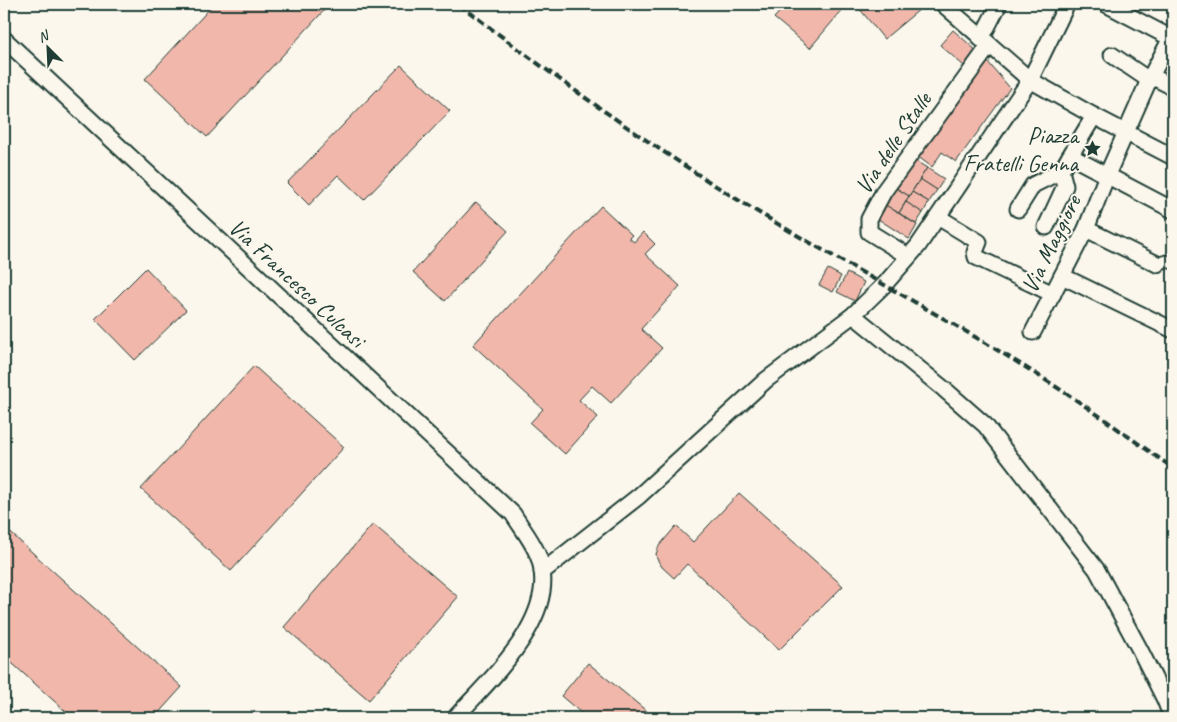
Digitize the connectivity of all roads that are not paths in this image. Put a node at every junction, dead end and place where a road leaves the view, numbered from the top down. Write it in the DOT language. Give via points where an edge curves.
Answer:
graph roads {
  1 [pos="942,4"];
  2 [pos="999,4"];
  3 [pos="1067,4"];
  4 [pos="1106,4"];
  5 [pos="1172,35"];
  6 [pos="4,40"];
  7 [pos="985,42"];
  8 [pos="1112,55"];
  9 [pos="1150,78"];
  10 [pos="1030,80"];
  11 [pos="1173,87"];
  12 [pos="1090,114"];
  13 [pos="1130,135"];
  14 [pos="1070,156"];
  15 [pos="1173,157"];
  16 [pos="1061,171"];
  17 [pos="1107,175"];
  18 [pos="1018,210"];
  19 [pos="1173,210"];
  20 [pos="938,217"];
  21 [pos="1046,227"];
  22 [pos="1086,229"];
  23 [pos="908,256"];
  24 [pos="1173,263"];
  25 [pos="1157,264"];
  26 [pos="1062,276"];
  27 [pos="1053,294"];
  28 [pos="853,315"];
  29 [pos="1173,330"];
  30 [pos="1033,332"];
  31 [pos="542,572"];
  32 [pos="455,718"];
  33 [pos="1172,718"];
  1 -- 7 [label="street"];
  2 -- 7 [label="street, Via delle Stalle"];
  3 -- 10 [label="street"];
  4 -- 5 [label="street"];
  5 -- 9 [label="street, Via Maggiore"];
  6 -- 31 [label="street, Via Francesco Culcasi" via="513,514 538,554"];
  7 -- 10 [label="street"];
  7 -- 23 [label="street, Via delle Stalle" via="884,191 869,219 869,232"];
  8 -- 9 [label="street"];
  9 -- 11 [label="street"];
  9 -- 13 [label="street, Via Maggiore"];
  10 -- 12 [label="street"];
  10 -- 20 [label="street"];
  12 -- 13 [label="street"];
  12 -- 14 [label="street"];
  13 -- 15 [label="street"];
  13 -- 17 [label="street, Via Maggiore"];
  14 -- 16 [label="street"];
  14 -- 17 [label="street"];
  16 -- 18 [label="street" via="1033,185"];
  16 -- 21 [label="street" via="1065,186"];
  17 -- 19 [label="street"];
  17 -- 22 [label="street, Via Maggiore"];
  20 -- 23 [label="street"];
  20 -- 27 [label="street" via="979,242 976,257"];
  22 -- 25 [label="street"];
  22 -- 26 [label="street, Via Maggiore"];
  23 -- 28 [label="street"];
  24 -- 25 [label="street"];
  26 -- 27 [label="street, Via Maggiore"];
  26 -- 29 [label="street"];
  27 -- 30 [label="street, Via Maggiore"];
  28 -- 31 [label="street" via="766,380 639,496"];
  28 -- 33 [label="street" via="985,425 1097,570"];
  31 -- 32 [label="street" via="541,594 533,621 517,649"];
}
